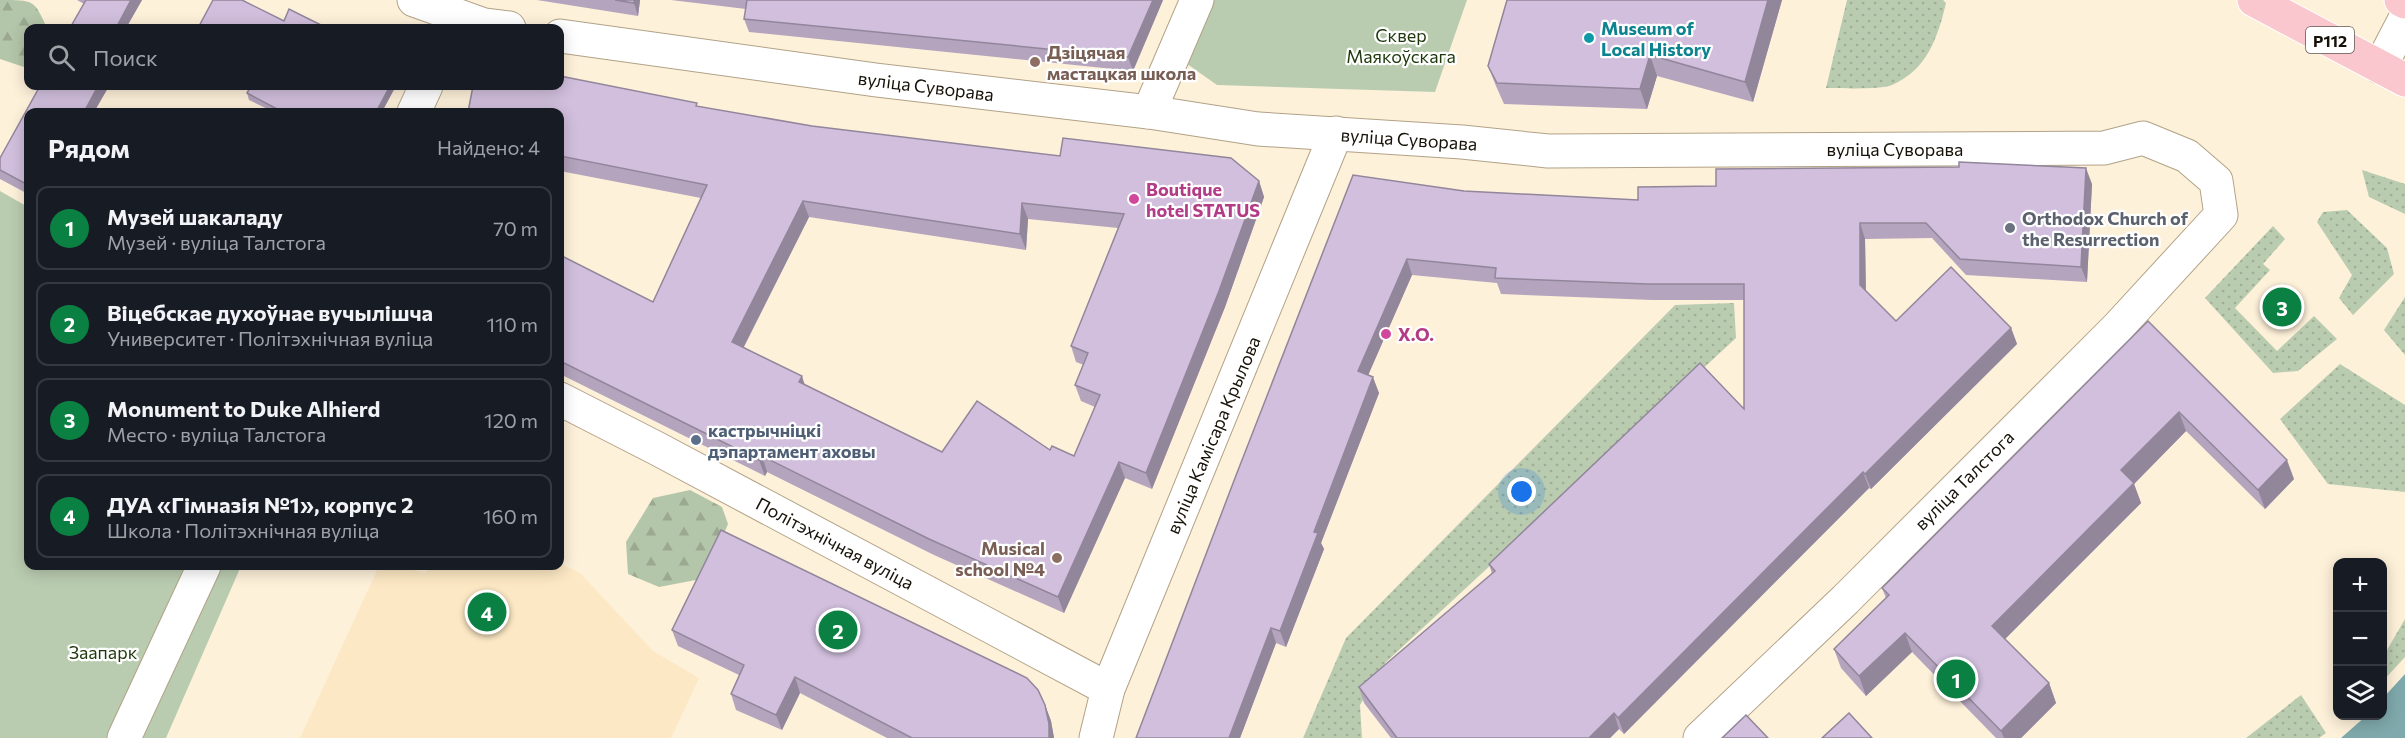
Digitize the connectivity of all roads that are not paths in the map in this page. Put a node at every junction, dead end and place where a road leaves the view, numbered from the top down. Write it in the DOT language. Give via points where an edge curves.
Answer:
graph roads {
  1 [pos="414,0"];
  2 [pos="1197,0"];
  3 [pos="2254,0"];
  4 [pos="2401,0"];
  5 [pos="2405,2"];
  6 [pos="459,15"];
  7 [pos="2405,19"];
  8 [pos="482,24"];
  9 [pos="564,37"];
  10 [pos="2392,74"];
  11 [pos="424,90"];
  12 [pos="416,108"];
  13 [pos="1149,112"];
  14 [pos="1336,133"];
  15 [pos="2221,215"];
  16 [pos="564,401"];
  17 [pos="202,570"];
  18 [pos="1108,689"];
  19 [pos="124,738"];
  20 [pos="1096,738"];
  21 [pos="1700,738"];
  1 -- 6 [label="street"];
  2 -- 13 [label="street"];
  3 -- 10 [label="main road, Р112"];
  4 -- 5 [label="main road"];
  6 -- 8 [label="street"];
  7 -- 10 [label="street"];
  9 -- 13 [label="street, вуліца Суворава" via="876,80"];
  11 -- 12 [label="street"];
  13 -- 14 [label="street, вуліца Суворава" via="1258,129"];
  14 -- 15 [label="street, вуліца Суворава" via="1548,151 2104,148 2143,138 2187,156 2216,181"];
  14 -- 18 [label="street, вуліца Камісара Крылова"];
  15 -- 21 [label="street, вуліца Талстога" via="2118,327 1836,609"];
  16 -- 18 [label="street, Політэхнічная вуліца"];
  17 -- 19 [label="street"];
  18 -- 20 [label="street, вуліца Камісара Крылова"];
}
